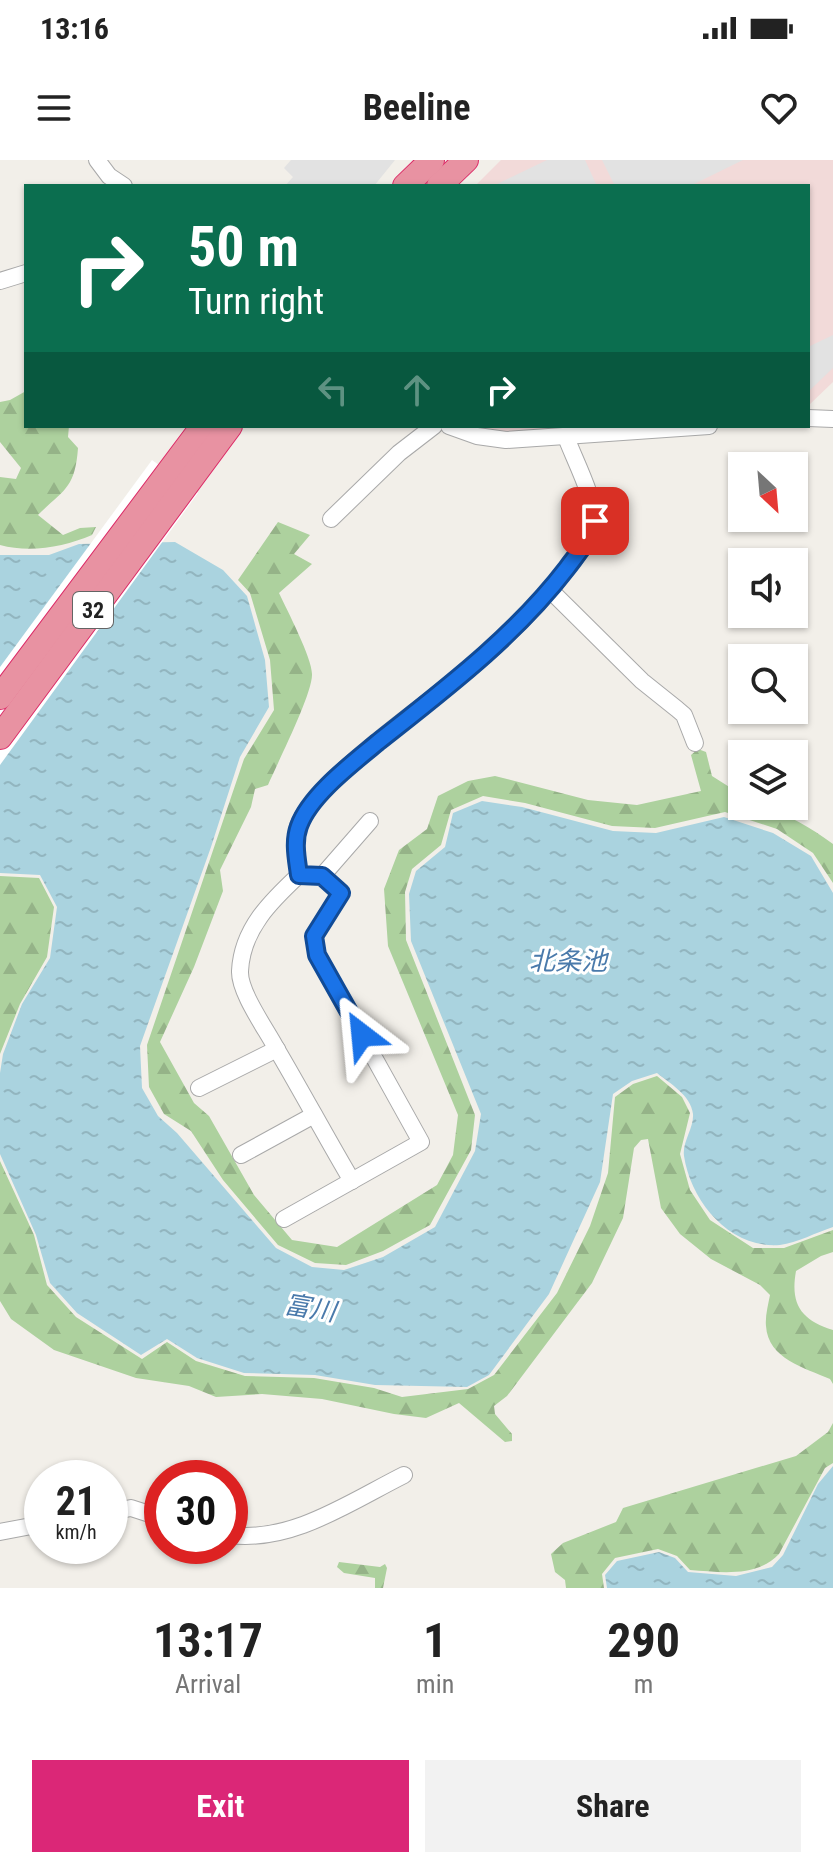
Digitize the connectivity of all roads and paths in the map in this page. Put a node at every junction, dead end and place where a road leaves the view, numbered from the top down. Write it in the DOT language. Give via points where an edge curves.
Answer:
graph roads {
  1 [pos="97,160"];
  2 [pos="432,160"];
  3 [pos="466,160"];
  4 [pos="120,184"];
  5 [pos="407,184"];
  6 [pos="441,184"];
  7 [pos="24,274"];
  8 [pos="0,281"];
  9 [pos="810,418"];
  10 [pos="833,419"];
  11 [pos="202,428"];
  12 [pos="228,428"];
  13 [pos="431,428"];
  14 [pos="455,428"];
  15 [pos="683,428"];
  16 [pos="566,437"];
  17 [pos="176,477"];
  18 [pos="331,519"];
  19 [pos="550,590"];
  20 [pos="0,697"];
  21 [pos="0,737"];
  22 [pos="695,743"];
  23 [pos="370,821"];
  24 [pos="299,875"];
  25 [pos="322,876"];
  26 [pos="277,1049"];
  27 [pos="199,1088"];
  28 [pos="314,1115"];
  29 [pos="241,1155"];
  30 [pos="352,1181"];
  31 [pos="284,1219"];
  32 [pos="404,1475"];
  33 [pos="24,1527"];
  34 [pos="0,1532"];
  35 [pos="248,1536"];
  1 -- 4 [label="street"];
  2 -- 5 [label="highway"];
  3 -- 6 [label="highway"];
  7 -- 8 [label="street"];
  9 -- 10 [label="street"];
  11 -- 17 [label="highway, 32"];
  12 -- 17 [label="highway, 32"];
  13 -- 18 [label="street"];
  14 -- 16 [label="street" via="506,440"];
  15 -- 16 [label="street"];
  16 -- 19 [label="street" via="595,521 591,535"];
  17 -- 20 [label="highway, 32"];
  17 -- 21 [label="highway, 32"];
  19 -- 22 [label="street" via="684,715"];
  19 -- 24 [label="street" via="483,658 356,760 312,803 295,846"];
  23 -- 25 [label="street"];
  24 -- 25 [label="street"];
  24 -- 26 [label="street" via="254,925 240,974"];
  25 -- 30 [label="street" via="341,893 314,936 317,955 421,1142"];
  26 -- 27 [label="street"];
  26 -- 28 [label="street"];
  28 -- 29 [label="street"];
  28 -- 30 [label="street"];
  30 -- 31 [label="street"];
  32 -- 35 [label="street" via="298,1527"];
  33 -- 34 [label="street"];
}
